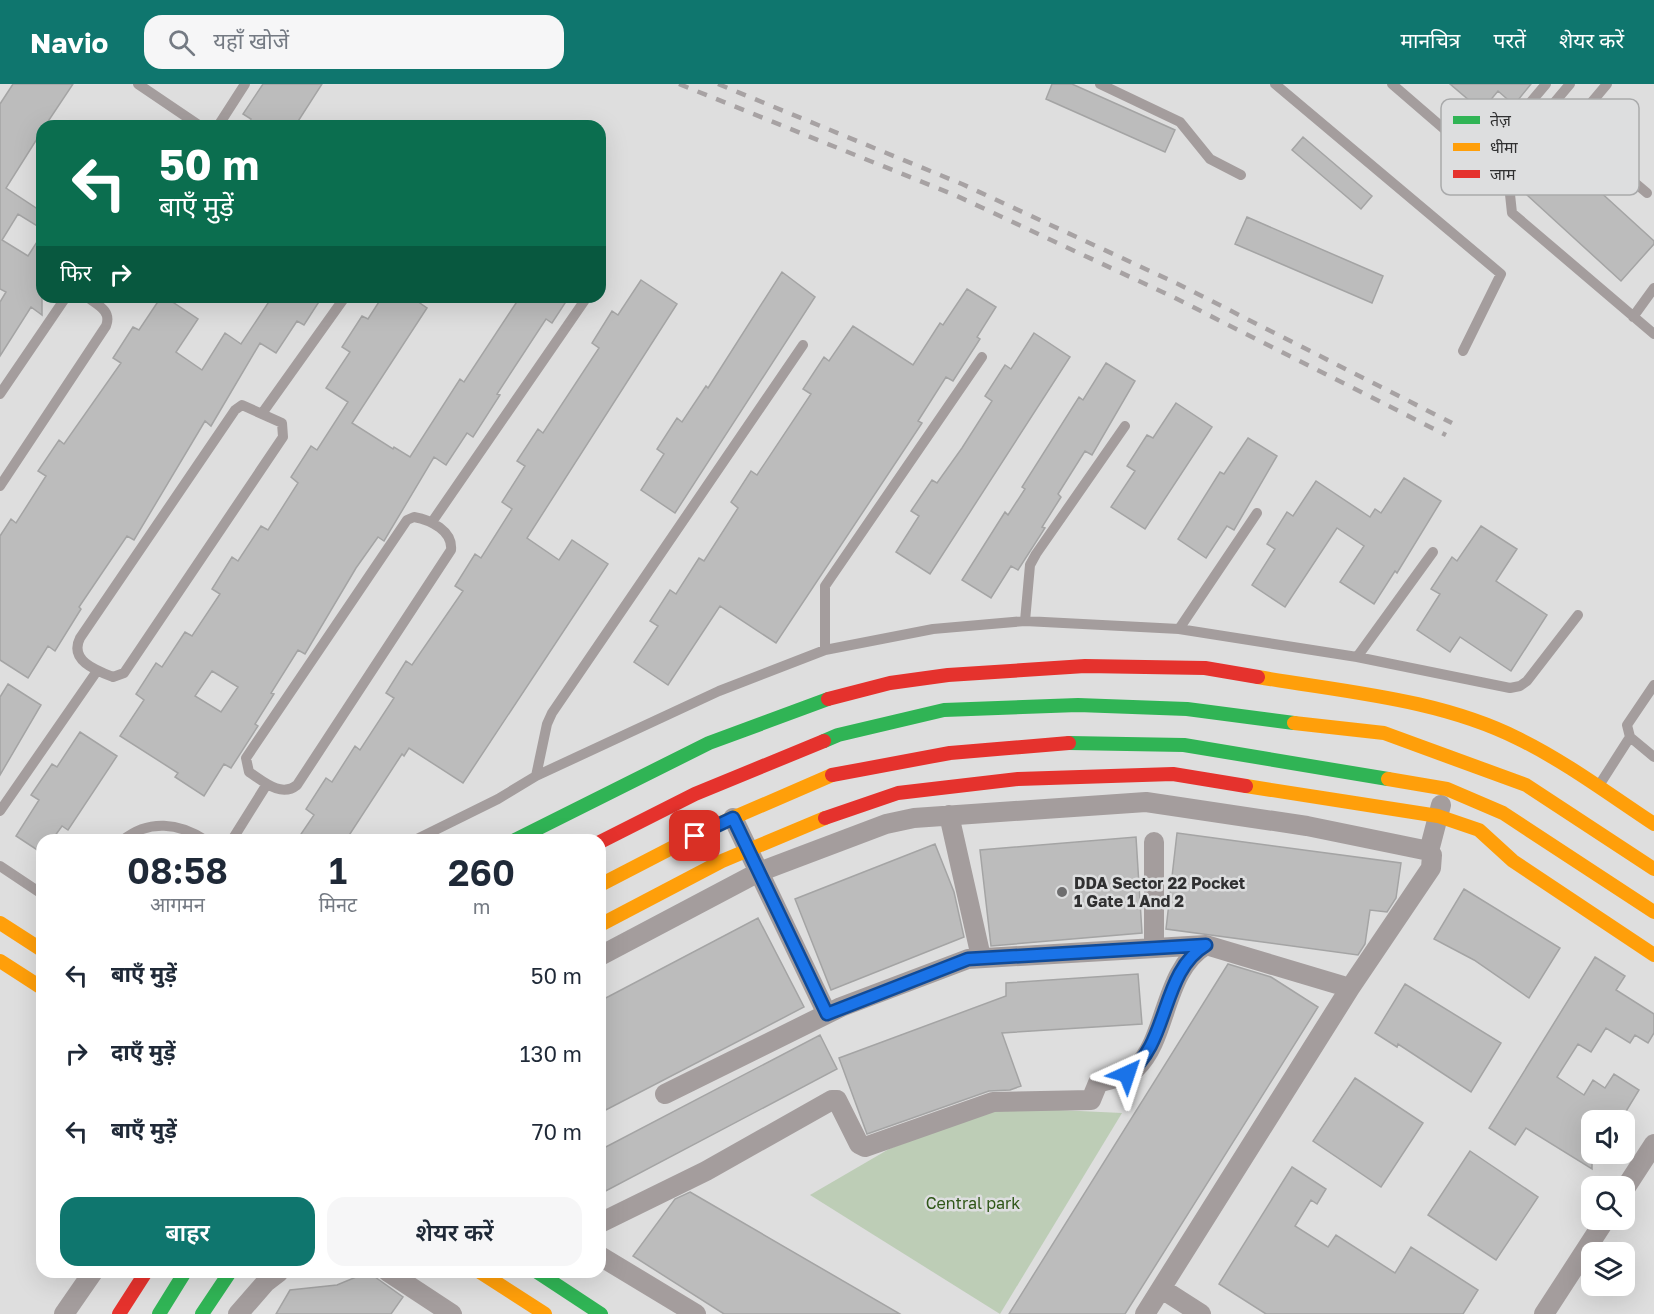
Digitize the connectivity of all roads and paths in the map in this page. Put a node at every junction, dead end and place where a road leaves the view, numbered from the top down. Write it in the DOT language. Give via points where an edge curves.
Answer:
graph roads {
  1 [pos="138,84"];
  2 [pos="245,84"];
  3 [pos="1100,84"];
  4 [pos="1275,84"];
  5 [pos="1392,84"];
  6 [pos="1546,84"];
  7 [pos="1570,84"];
  8 [pos="1607,84"];
  9 [pos="1533,99"];
  10 [pos="1557,99"];
  11 [pos="1594,99"];
  12 [pos="192,120"];
  13 [pos="222,120"];
  14 [pos="1441,126"];
  15 [pos="1241,175"];
  16 [pos="1639,186"];
  17 [pos="1647,193"];
  18 [pos="1510,195"];
  19 [pos="1654,288"];
  20 [pos="62,303"];
  21 [pos="96,303"];
  22 [pos="341,303"];
  23 [pos="583,303"];
  24 [pos="1633,316"];
  25 [pos="1654,334"];
  26 [pos="803,345"];
  27 [pos="1463,351"];
  28 [pos="982,357"];
  29 [pos="0,394"];
  30 [pos="263,412"];
  31 [pos="1125,426"];
  32 [pos="0,486"];
  33 [pos="1257,513"];
  34 [pos="432,522"];
  35 [pos="1433,552"];
  36 [pos="1578,615"];
  37 [pos="1025,621"];
  38 [pos="1179,629"];
  39 [pos="825,650"];
  40 [pos="1357,657"];
  41 [pos="97,671"];
  42 [pos="1654,685"];
  43 [pos="1400,720"];
  44 [pos="1630,737"];
  45 [pos="1654,757"];
  46 [pos="536,776"];
  47 [pos="267,784"];
  48 [pos="1598,788"];
  49 [pos="1447,789"];
  50 [pos="0,811"];
  51 [pos="949,815"];
  52 [pos="1438,816"];
  53 [pos="733,818"];
  54 [pos="1654,824"];
  55 [pos="136,834"];
  56 [pos="197,834"];
  57 [pos="236,834"];
  58 [pos="427,834"];
  59 [pos="527,834"];
  60 [pos="606,839"];
  61 [pos="1154,842"];
  62 [pos="747,850"];
  63 [pos="1429,851"];
  64 [pos="0,866"];
  65 [pos="1654,868"];
  66 [pos="759,873"];
  67 [pos="606,882"];
  68 [pos="36,890"];
  69 [pos="1654,912"];
  70 [pos="606,922"];
  71 [pos="0,923"];
  72 [pos="1206,945"];
  73 [pos="36,946"];
  74 [pos="1154,948"];
  75 [pos="606,953"];
  76 [pos="1654,955"];
  77 [pos="981,957"];
  78 [pos="0,961"];
  79 [pos="36,984"];
  80 [pos="1350,988"];
  81 [pos="827,1014"];
  82 [pos="665,1094"];
  83 [pos="1654,1144"];
  84 [pos="1633,1176"];
  85 [pos="606,1220"];
  86 [pos="1599,1230"];
  87 [pos="606,1260"];
  88 [pos="89,1278"];
  89 [pos="142,1278"];
  90 [pos="181,1278"];
  91 [pos="226,1278"];
  92 [pos="270,1278"];
  93 [pos="397,1278"];
  94 [pos="489,1278"];
  95 [pos="543,1278"];
  96 [pos="550,1278"];
  97 [pos="1162,1289"];
  98 [pos="538,1309"];
  99 [pos="64,1314"];
  100 [pos="119,1314"];
  101 [pos="159,1314"];
  102 [pos="202,1314"];
  103 [pos="238,1314"];
  104 [pos="452,1314"];
  105 [pos="601,1314"];
  106 [pos="696,1314"];
  107 [pos="1146,1314"];
  108 [pos="1201,1314"];
  109 [pos="1544,1314"];
  1 -- 12 [label="lane"];
  2 -- 13 [label="lane"];
  3 -- 15 [label="lane" via="1180,122 1210,159"];
  4 -- 27 [label="lane" via="1501,274"];
  5 -- 14 [label="lane"];
  6 -- 9 [label="lane"];
  7 -- 10 [label="lane"];
  8 -- 11 [label="lane"];
  16 -- 17 [label="lane"];
  18 -- 24 [label="lane" via="1512,213"];
  19 -- 24 [label="lane"];
  20 -- 29 [label="lane"];
  21 -- 32 [label="lane" via="106,312 106,326"];
  22 -- 30 [label="lane"];
  23 -- 34 [label="lane"];
  24 -- 25 [label="lane"];
  26 -- 46 [label="lane" via="552,712 543,735"];
  28 -- 39 [label="lane" via="825,586"];
  30 -- 41 [label="lane" via="282,423 283,437 124,673 113,677"];
  30 -- 41 [label="lane" via="242,405 235,410 80,638 77,653"];
  31 -- 37 [label="lane" via="1030,565"];
  33 -- 38 [label="lane"];
  34 -- 47 [label="lane" via="414,517 407,520 246,758 249,772"];
  34 -- 47 [label="lane" via="448,535 451,550 297,785 282,791"];
  35 -- 40 [label="lane"];
  36 -- 40 [label="lane" via="1520,686 1510,688"];
  37 -- 38 [label="lane"];
  37 -- 39 [label="lane" via="933,629"];
  38 -- 40 [label="lane"];
  39 -- 46 [label="lane" via="719,691"];
  41 -- 50 [label="lane"];
  42 -- 44 [label="lane" via="1627,725"];
  43 -- 48 [label="street" via="1485,724 1518,738"];
  43 -- 59 [label="street" via="1205,668 1084,666 948,675 890,683 827,699 710,743"];
  43 -- 60 [label="street" via="1383,733 1187,708 1078,705 944,710 838,735 695,794"];
  43 -- 65 [label="street" via="1526,785"];
  44 -- 45 [label="lane"];
  44 -- 48 [label="lane"];
  46 -- 58 [label="lane"];
  47 -- 57 [label="lane"];
  48 -- 54 [label="street"];
  49 -- 52 [label="street"];
  49 -- 53 [label="street" via="1184,745 1077,742 950,753 840,772"];
  49 -- 69 [label="street" via="1503,813"];
  51 -- 63 [label="street" via="1146,802 1307,826"];
  51 -- 66 [label="street" via="898,820"];
  51 -- 77 [label="street"];
  52 -- 62 [label="street" via="1173,774 1018,778 898,793"];
  52 -- 63 [label="street"];
  52 -- 76 [label="street" via="1479,830 1514,861"];
  53 -- 62 [label="street"];
  53 -- 67 [label="street"];
  55 -- 56 [label="lane" via="159,824 188,828"];
  61 -- 74 [label="street"];
  62 -- 66 [label="street"];
  62 -- 70 [label="street"];
  63 -- 80 [label="street" via="1431,868"];
  64 -- 68 [label="lane"];
  66 -- 75 [label="street"];
  66 -- 81 [label="street"];
  71 -- 73 [label="street"];
  72 -- 74 [label="street"];
  72 -- 80 [label="street"];
  72 -- 85 [label="street" via="1182,968 1147,1053 1137,1067 1098,1083 1091,1100 993,1102 865,1147 859,1144 837,1100 833,1100 706,1172"];
  74 -- 77 [label="street"];
  77 -- 81 [label="street"];
  78 -- 79 [label="street"];
  80 -- 97 [label="street"];
  81 -- 82 [label="street"];
  83 -- 84 [label="street"];
  86 -- 109 [label="street"];
  87 -- 106 [label="street"];
  88 -- 99 [label="street"];
  89 -- 100 [label="street"];
  90 -- 101 [label="street"];
  91 -- 102 [label="street"];
  92 -- 103 [label="street"];
  93 -- 104 [label="street"];
  94 -- 98 [label="street"];
  95 -- 98 [label="street"];
  96 -- 105 [label="street"];
  97 -- 107 [label="street"];
  97 -- 108 [label="street"];
}
